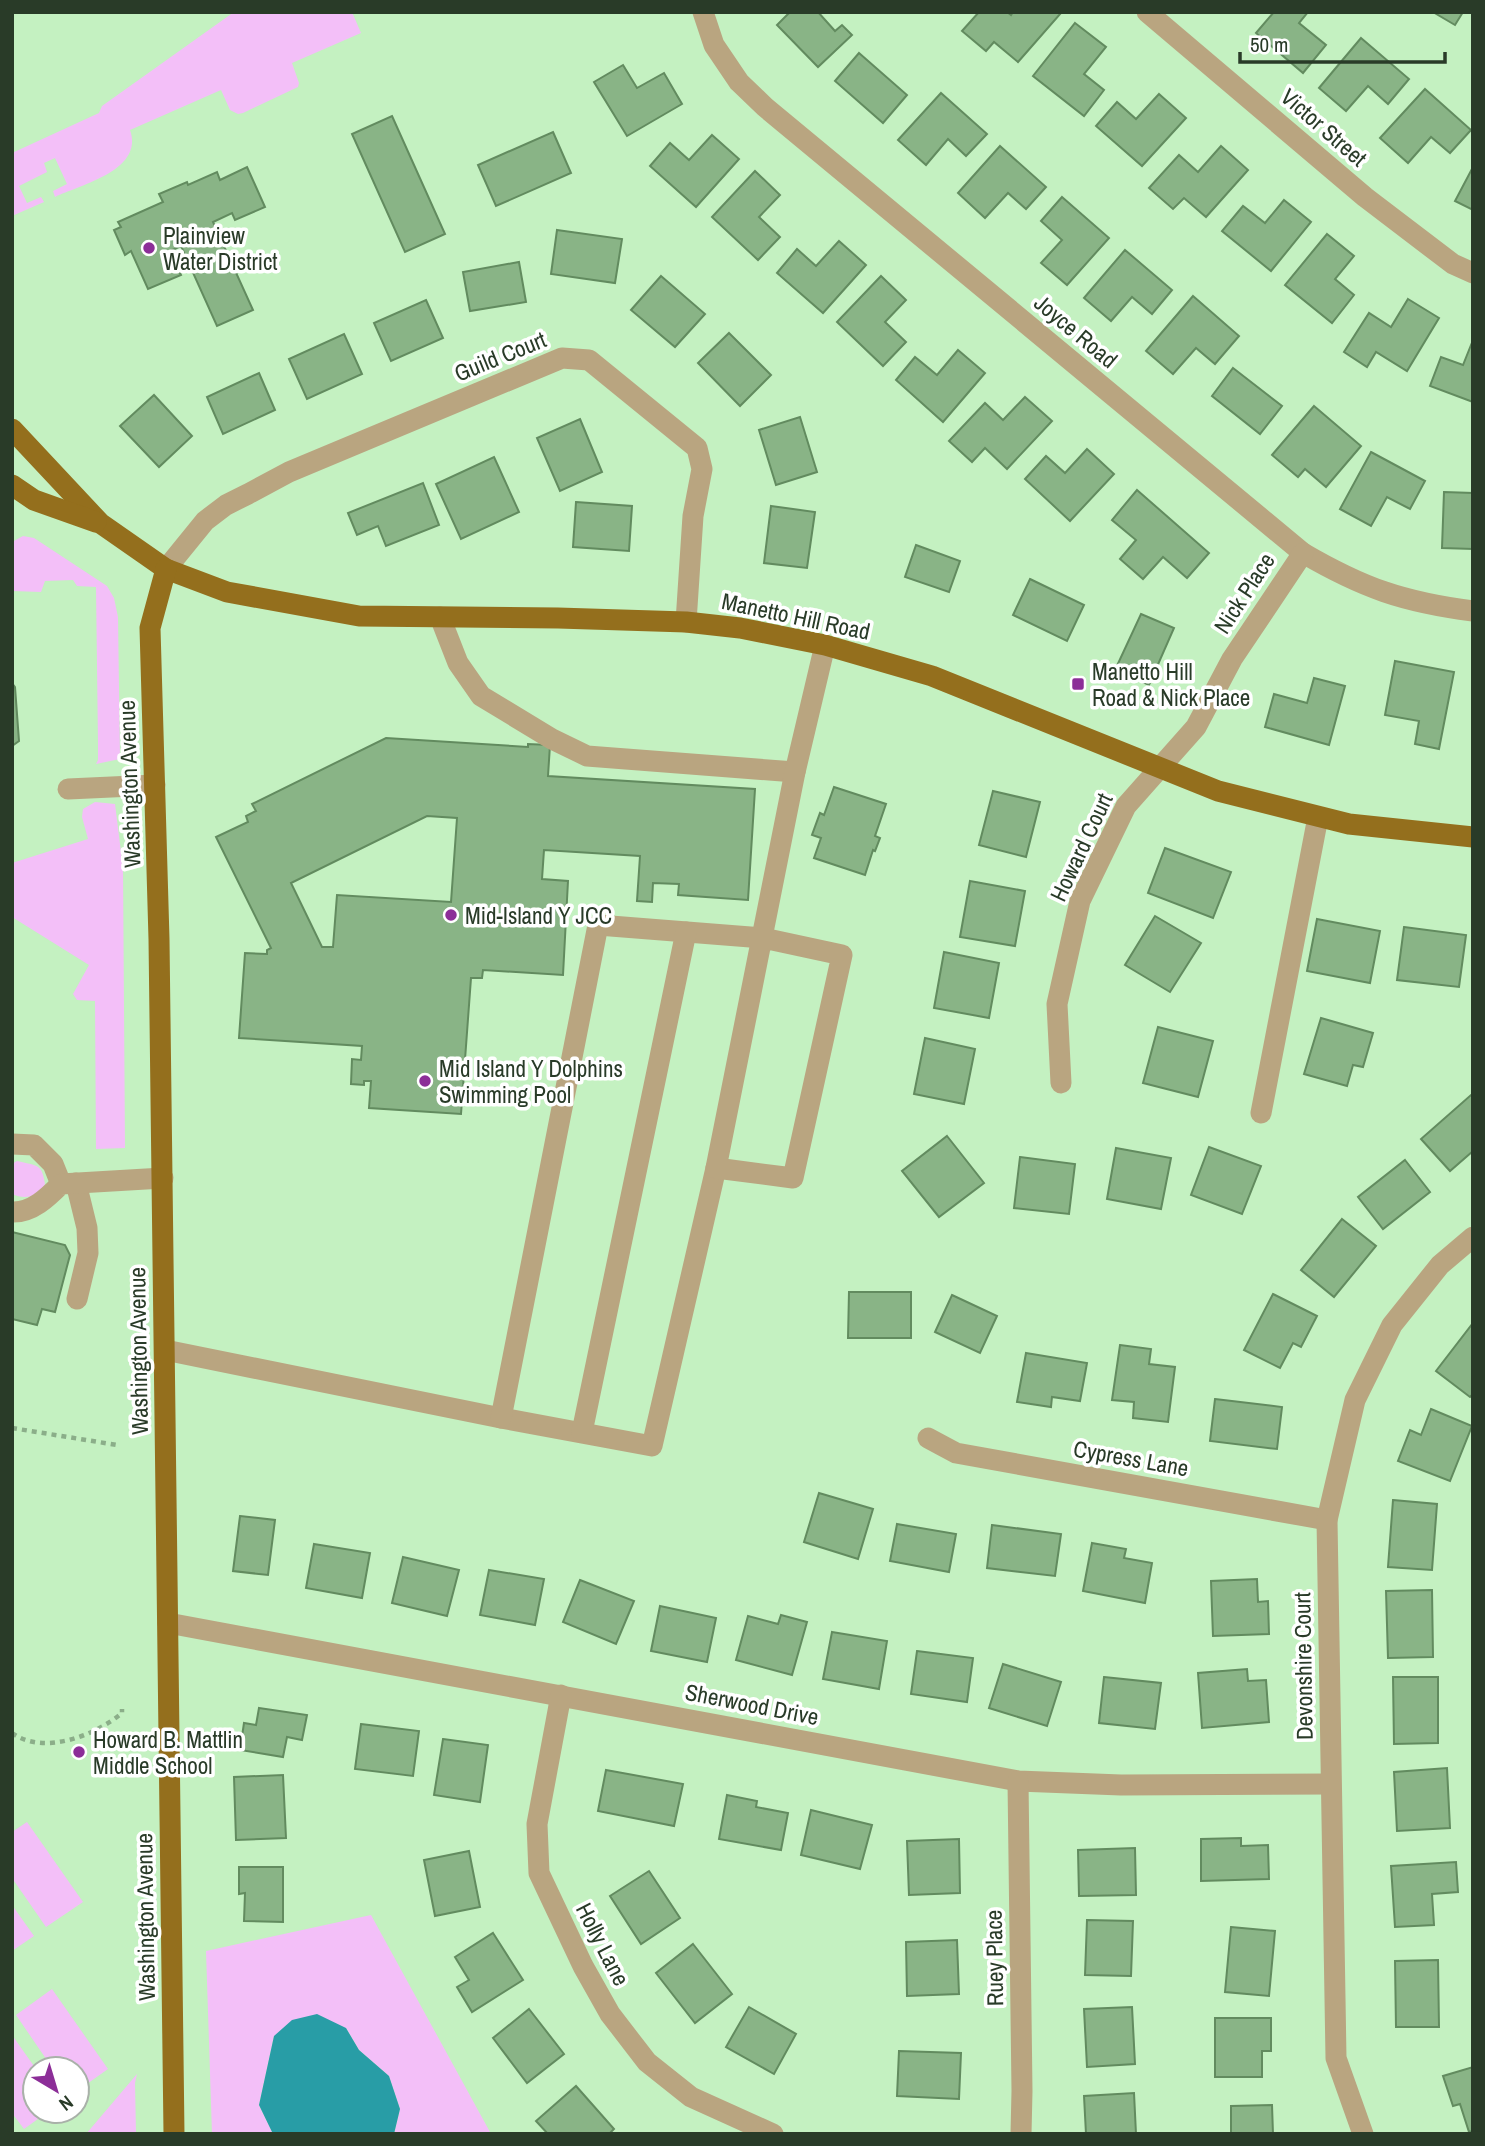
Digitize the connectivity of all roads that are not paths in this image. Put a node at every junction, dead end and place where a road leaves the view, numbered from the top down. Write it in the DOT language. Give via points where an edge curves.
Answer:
graph roads {
  1 [pos="703,12"];
  2 [pos="1147,12"];
  3 [pos="1473,273"];
  4 [pos="12,429"];
  5 [pos="12,485"];
  6 [pos="100,523"];
  7 [pos="1303,553"];
  8 [pos="166,569"];
  9 [pos="1473,611"];
  10 [pos="440,617"];
  11 [pos="686,622"];
  12 [pos="825,645"];
  13 [pos="1160,767"];
  14 [pos="796,772"];
  15 [pos="155,785"];
  16 [pos="68,789"];
  17 [pos="1318,817"];
  18 [pos="1473,837"];
  19 [pos="686,932"];
  20 [pos="763,938"];
  21 [pos="1061,1083"];
  22 [pos="1261,1113"];
  23 [pos="12,1144"];
  24 [pos="716,1168"];
  25 [pos="163,1178"];
  26 [pos="68,1184"];
  27 [pos="12,1212"];
  28 [pos="1473,1237"];
  29 [pos="77,1298"];
  30 [pos="165,1350"];
  31 [pos="502,1418"];
  32 [pos="582,1432"];
  33 [pos="928,1438"];
  34 [pos="1327,1520"];
  35 [pos="168,1623"];
  36 [pos="561,1695"];
  37 [pos="1018,1781"];
  38 [pos="1330,1784"];
  39 [pos="174,2134"];
  40 [pos="773,2134"];
  41 [pos="1021,2134"];
  42 [pos="1363,2134"];
  1 -- 7 [label="street, Joyce Road" via="714,45 739,82 765,107"];
  2 -- 3 [label="street, Victor Street" via="1365,197 1453,264"];
  4 -- 6 [label="main road, Manetto Hill Road"];
  5 -- 6 [label="main road, Manetto Hill Road" via="34,500"];
  6 -- 8 [label="main road, Manetto Hill Road"];
  7 -- 9 [label="street, Joyce Road" via="1383,593"];
  7 -- 13 [label="street, Nick Place" via="1232,659 1196,727"];
  8 -- 10 [label="main road, Manetto Hill Road" via="226,592 359,616"];
  8 -- 11 [label="street, Guild Court" via="205,521 289,472 562,358 589,360 697,447 702,469 693,516"];
  8 -- 15 [label="main road, Washington Avenue" via="150,628"];
  10 -- 11 [label="main road, Manetto Hill Road"];
  10 -- 14 [label="street" via="458,663 481,696 587,756"];
  11 -- 12 [label="main road, Manetto Hill Road"];
  12 -- 13 [label="main road, Manetto Hill Road" via="932,676"];
  12 -- 14 [label="street"];
  13 -- 17 [label="main road, Manetto Hill Road" via="1218,792"];
  13 -- 21 [label="street, Howard Court" via="1126,806 1080,901 1057,1004"];
  14 -- 20 [label="street"];
  15 -- 16 [label="street"];
  15 -- 25 [label="main road, Washington Avenue"];
  17 -- 18 [label="main road, Manetto Hill Road"];
  17 -- 22 [label="street"];
  19 -- 20 [label="street"];
  19 -- 31 [label="street" via="598,925"];
  19 -- 32 [label="street"];
  20 -- 24 [label="street"];
  20 -- 24 [label="street" via="842,955 793,1178"];
  23 -- 26 [label="street" via="34,1145"];
  24 -- 32 [label="street" via="652,1446"];
  25 -- 26 [label="street"];
  25 -- 30 [label="main road, Washington Avenue"];
  26 -- 27 [label="street" via="45,1201"];
  26 -- 29 [label="street" via="87,1228 88,1253"];
  28 -- 34 [label="street, Devonshire Court" via="1440,1265 1392,1325 1355,1400"];
  30 -- 31 [label="street"];
  30 -- 35 [label="main road, Washington Avenue"];
  31 -- 32 [label="street"];
  33 -- 34 [label="street, Cypress Lane" via="956,1453"];
  34 -- 38 [label="street, Devonshire Court"];
  35 -- 36 [label="street, Sherwood Drive"];
  35 -- 39 [label="main road, Washington Avenue"];
  36 -- 37 [label="street, Sherwood Drive"];
  36 -- 40 [label="street, Holly Lane" via="537,1824 540,1873 583,1966 610,2014 647,2062 691,2097"];
  37 -- 38 [label="street, Sherwood Drive"];
  37 -- 41 [label="street, Ruey Place"];
  38 -- 42 [label="street, Devonshire Court" via="1336,2058"];
}
